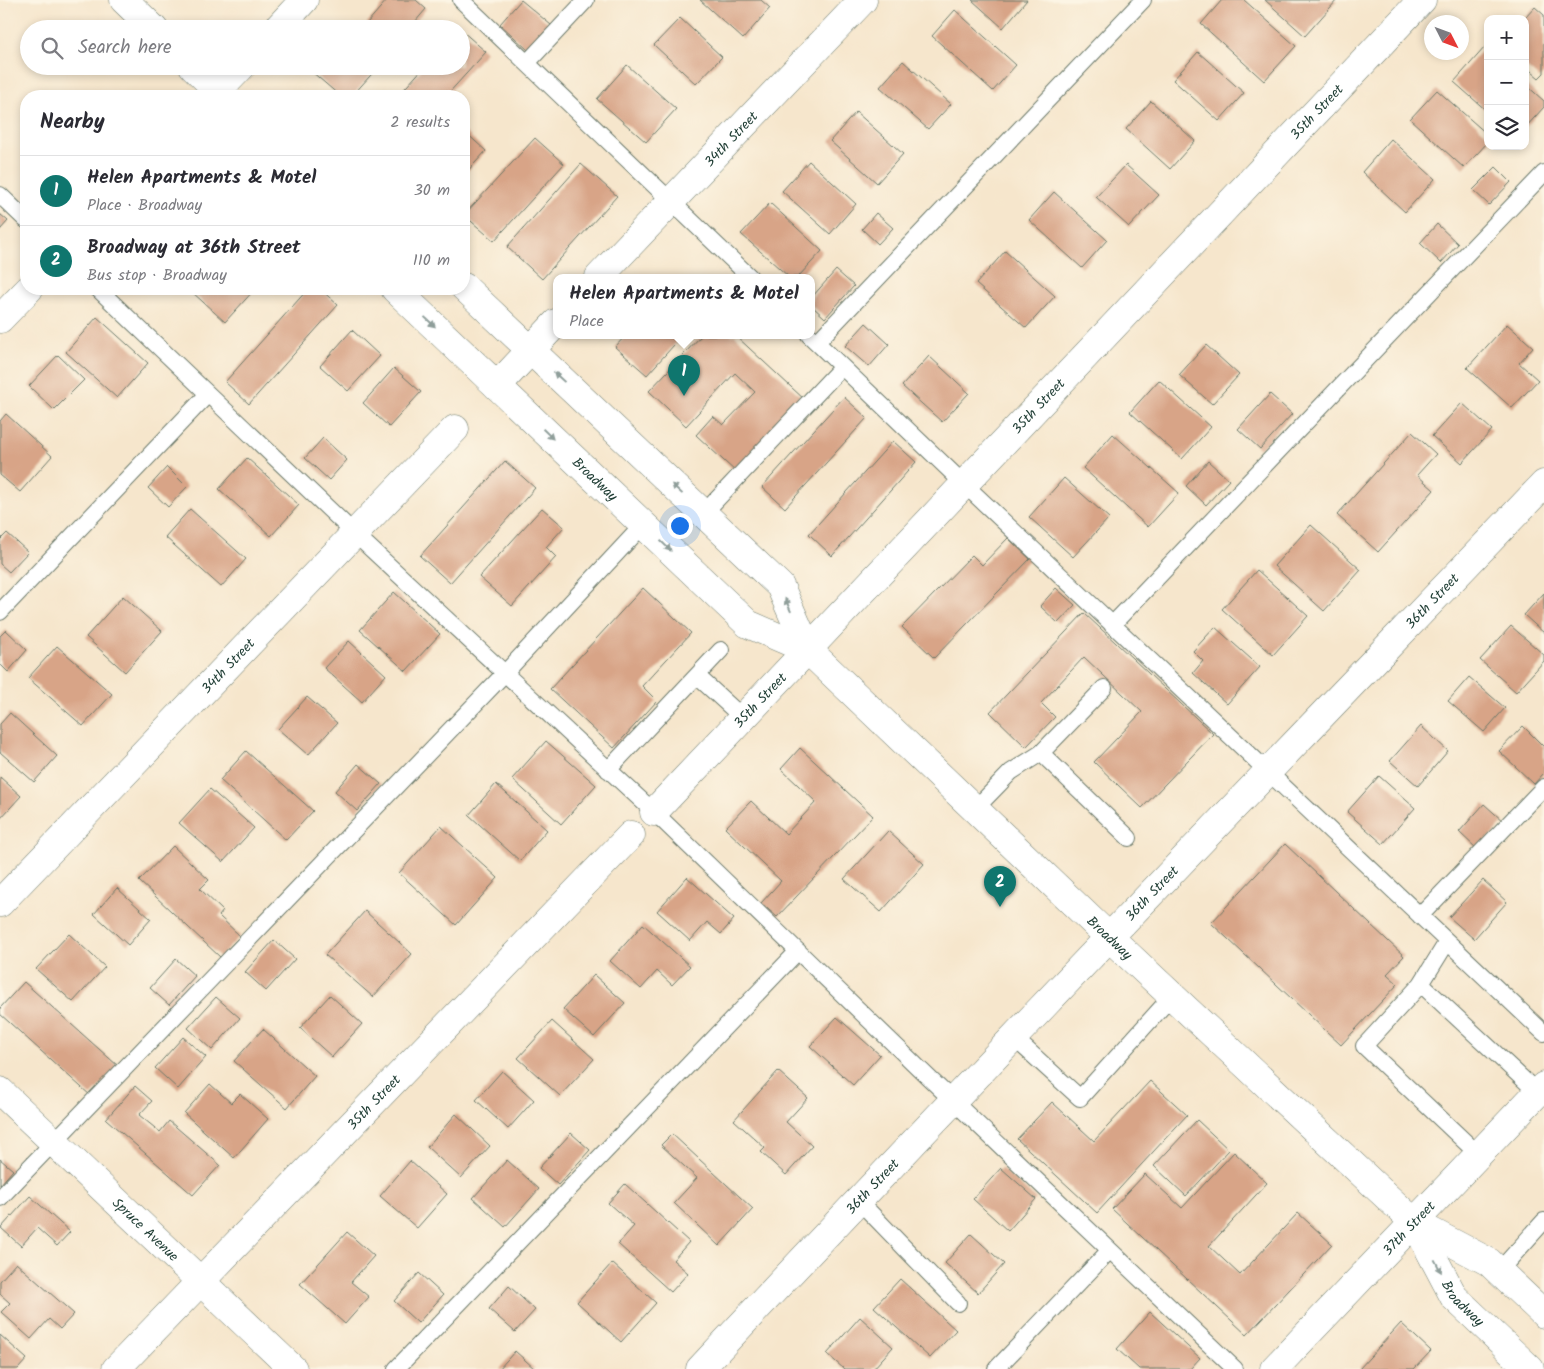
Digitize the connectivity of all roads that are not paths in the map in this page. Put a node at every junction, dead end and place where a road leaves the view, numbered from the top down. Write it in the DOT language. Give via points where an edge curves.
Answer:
graph roads {
  1 [pos="124,0"];
  2 [pos="304,0"];
  3 [pos="460,0"];
  4 [pos="586,0"];
  5 [pos="863,0"];
  6 [pos="1143,0"];
  7 [pos="1422,0"];
  8 [pos="145,20"];
  9 [pos="285,20"];
  10 [pos="527,63"];
  11 [pos="203,75"];
  12 [pos="236,75"];
  13 [pos="220,90"];
  14 [pos="227,90"];
  15 [pos="1544,173"];
  16 [pos="0,195"];
  17 [pos="671,202"];
  18 [pos="20,214"];
  19 [pos="603,274"];
  20 [pos="747,274"];
  21 [pos="470,293"];
  22 [pos="23,295"];
  23 [pos="104,295"];
  24 [pos="401,295"];
  25 [pos="0,319"];
  26 [pos="553,326"];
  27 [pos="815,336"];
  28 [pos="814,339"];
  29 [pos="530,350"];
  30 [pos="842,367"];
  31 [pos="497,386"];
  32 [pos="208,394"];
  33 [pos="455,429"];
  34 [pos="964,484"];
  35 [pos="1544,484"];
  36 [pos="703,514"];
  37 [pos="643,525"];
  38 [pos="355,534"];
  39 [pos="0,612"];
  40 [pos="1112,624"];
  41 [pos="722,650"];
  42 [pos="808,650"];
  43 [pos="505,673"];
  44 [pos="697,676"];
  45 [pos="1104,688"];
  46 [pos="743,718"];
  47 [pos="1041,752"];
  48 [pos="608,770"];
  49 [pos="1267,772"];
  50 [pos="1544,787"];
  51 [pos="975,809"];
  52 [pos="654,812"];
  53 [pos="631,835"];
  54 [pos="1129,838"];
  55 [pos="0,902"];
  56 [pos="1420,916"];
  57 [pos="1110,938"];
  58 [pos="1447,942"];
  59 [pos="798,951"];
  60 [pos="1421,984"];
  61 [pos="1172,996"];
  62 [pos="1544,1033"];
  63 [pos="1013,1037"];
  64 [pos="1541,1090"];
  65 [pos="0,1091"];
  66 [pos="952,1100"];
  67 [pos="54,1142"];
  68 [pos="1479,1155"];
  69 [pos="0,1198"];
  70 [pos="858,1200"];
  71 [pos="1543,1215"];
  72 [pos="1414,1223"];
  73 [pos="1110,1250"];
  74 [pos="1499,1271"];
  75 [pos="200,1281"];
  76 [pos="958,1303"];
  77 [pos="1544,1314"];
  78 [pos="116,1369"];
  79 [pos="293,1369"];
  80 [pos="396,1369"];
  81 [pos="700,1369"];
  82 [pos="996,1369"];
  83 [pos="1236,1369"];
  84 [pos="1274,1369"];
  85 [pos="1530,1369"];
  1 -- 8 [label="street"];
  2 -- 9 [label="street"];
  3 -- 10 [label="lane"];
  4 -- 10 [label="lane"];
  5 -- 17 [label="street, 34th Street"];
  6 -- 27 [label="lane"];
  7 -- 34 [label="street, 35th Street"];
  10 -- 17 [label="lane"];
  11 -- 13 [label="street"];
  12 -- 14 [label="street"];
  15 -- 40 [label="lane"];
  16 -- 18 [label="lane"];
  17 -- 19 [label="street, 34th Street"];
  17 -- 20 [label="lane"];
  21 -- 29 [label="street, Broadway"];
  22 -- 25 [label="street"];
  23 -- 32 [label="lane"];
  24 -- 31 [label="street, Broadway, one-way"];
  26 -- 29 [label="street"];
  28 -- 30 [label="lane"];
  29 -- 31 [label="street"];
  36 -- 29 [label="street, Broadway, one-way"];
  30 -- 34 [label="lane"];
  30 -- 36 [label="lane"];
  31 -- 37 [label="street, Broadway, one-way"];
  32 -- 38 [label="lane"];
  32 -- 39 [label="lane"];
  33 -- 38 [label="street, 34th Street"];
  34 -- 40 [label="lane"];
  34 -- 42 [label="street, 35th Street"];
  35 -- 49 [label="street, 36th Street"];
  42 -- 36 [label="street, Broadway, one-way" via="780,586"];
  37 -- 42 [label="street, Broadway, one-way" via="748,624"];
  37 -- 43 [label="lane"];
  38 -- 43 [label="lane"];
  38 -- 55 [label="street, 34th Street"];
  40 -- 49 [label="lane"];
  41 -- 44 [label="lane"];
  42 -- 46 [label="street, 35th Street"];
  42 -- 51 [label="street, Broadway"];
  43 -- 48 [label="lane"];
  43 -- 67 [label="lane"];
  44 -- 46 [label="lane"];
  44 -- 48 [label="lane"];
  45 -- 47 [label="lane"];
  46 -- 52 [label="street, 35th Street"];
  47 -- 51 [label="lane" via="1011,772"];
  47 -- 54 [label="lane"];
  48 -- 52 [label="lane"];
  49 -- 56 [label="lane"];
  49 -- 57 [label="street, 36th Street"];
  50 -- 56 [label="lane"];
  51 -- 57 [label="street, Broadway"];
  52 -- 59 [label="lane"];
  53 -- 75 [label="street, 35th Street"];
  56 -- 58 [label="lane"];
  57 -- 61 [label="street, Broadway"];
  57 -- 63 [label="street, 36th Street"];
  58 -- 60 [label="lane"];
  58 -- 62 [label="lane"];
  59 -- 66 [label="lane"];
  59 -- 80 [label="lane"];
  60 -- 64 [label="lane"];
  60 -- 68 [label="lane" via="1364,1046"];
  61 -- 63 [label="lane" via="1080,1098"];
  61 -- 72 [label="street, Broadway"];
  63 -- 66 [label="street, 36th Street"];
  64 -- 68 [label="street, 37th Street"];
  65 -- 67 [label="street, Spruce Avenue"];
  66 -- 70 [label="street, 36th Street"];
  66 -- 73 [label="lane"];
  67 -- 69 [label="lane"];
  67 -- 75 [label="street, Spruce Avenue"];
  68 -- 72 [label="street, 37th Street"];
  70 -- 76 [label="lane"];
  70 -- 81 [label="street, 36th Street"];
  71 -- 74 [label="lane"];
  72 -- 74 [label="street, Broadway" via="1489,1262"];
  72 -- 84 [label="street, 37th Street"];
  72 -- 85 [label="street, Broadway, one-way" via="1454,1297"];
  73 -- 82 [label="lane"];
  73 -- 83 [label="lane"];
  74 -- 77 [label="street, Broadway"];
  75 -- 78 [label="street, 35th Street"];
  75 -- 79 [label="street, Spruce Avenue"];
}
